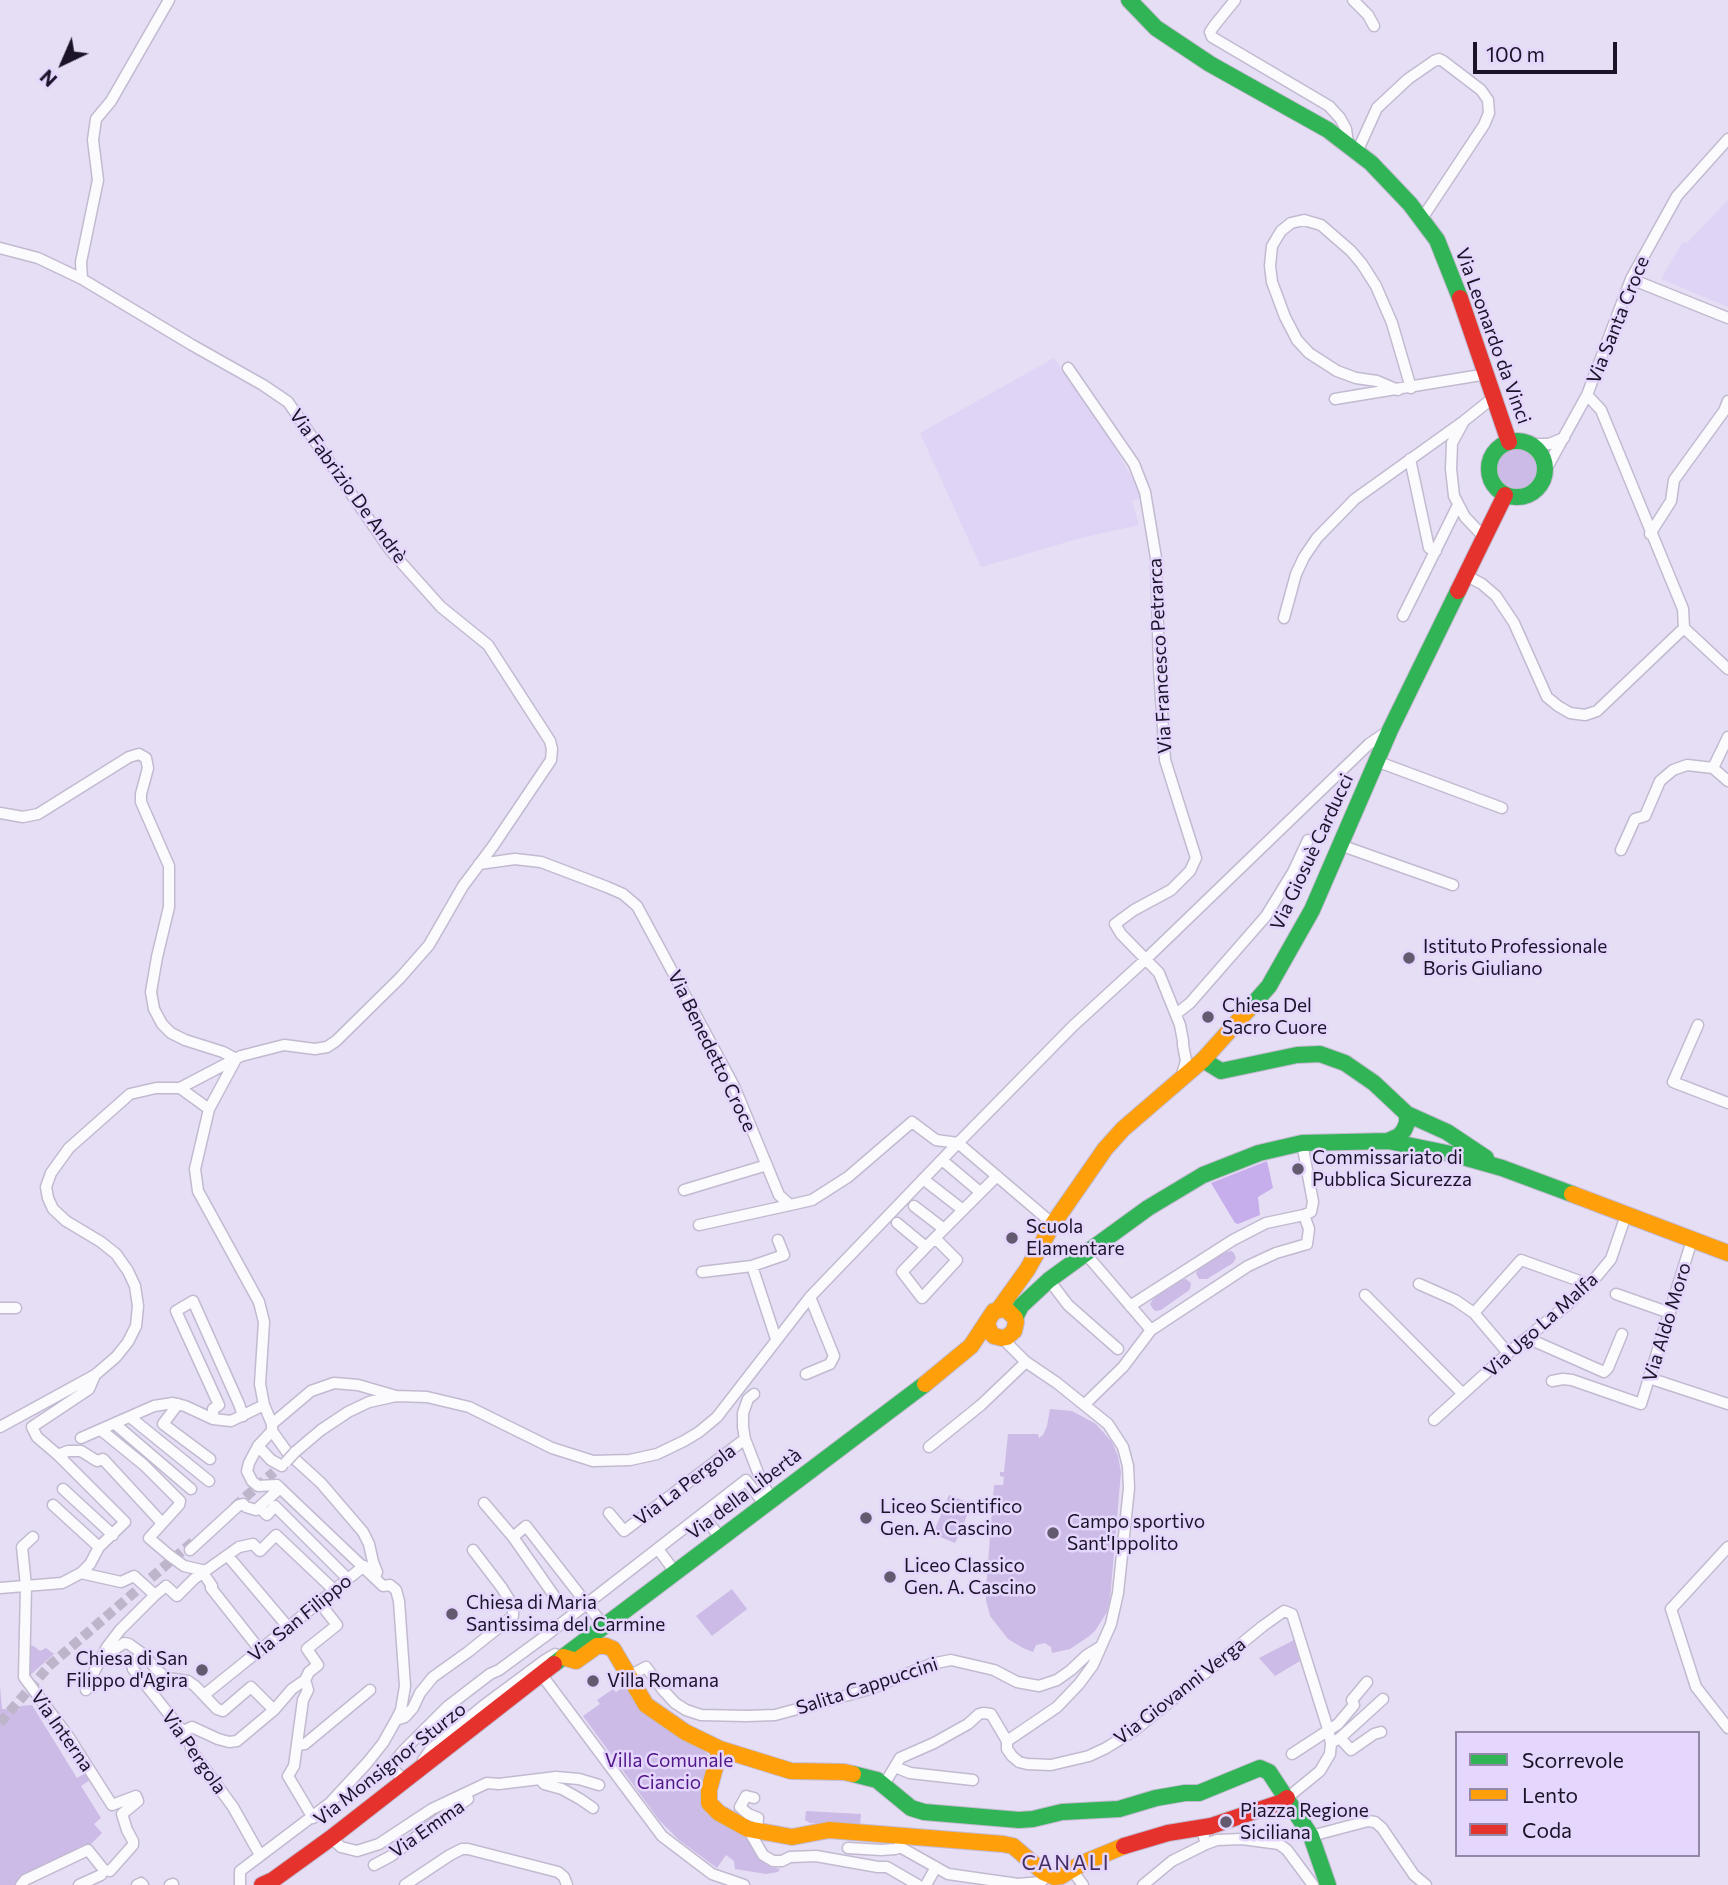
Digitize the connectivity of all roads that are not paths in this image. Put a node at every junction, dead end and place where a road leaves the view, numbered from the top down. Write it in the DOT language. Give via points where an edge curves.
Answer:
graph roads {
  1 [pos="169,0"];
  2 [pos="1129,0"];
  3 [pos="1236,0"];
  4 [pos="1353,0"];
  5 [pos="1374,26"];
  6 [pos="1728,139"];
  7 [pos="1353,148"];
  8 [pos="1421,220"];
  9 [pos="0,248"];
  10 [pos="82,279"];
  11 [pos="1631,279"];
  12 [pos="1728,318"];
  13 [pos="1068,368"];
  14 [pos="1487,374"];
  15 [pos="1411,388"];
  16 [pos="1398,390"];
  17 [pos="1587,396"];
  18 [pos="1494,397"];
  19 [pos="1335,399"];
  20 [pos="1728,401"];
  21 [pos="1464,421"];
  22 [pos="1564,438"];
  23 [pos="1509,442"];
  24 [pos="1530,444"];
  25 [pos="1410,459"];
  26 [pos="1545,471"];
  27 [pos="1505,495"];
  28 [pos="1458,505"];
  29 [pos="1650,534"];
  30 [pos="1484,537"];
  31 [pos="1436,551"];
  32 [pos="1465,575"];
  33 [pos="1403,616"];
  34 [pos="1284,618"];
  35 [pos="1684,628"];
  36 [pos="1728,669"];
  37 [pos="1390,730"];
  38 [pos="1728,737"];
  39 [pos="1376,761"];
  40 [pos="1713,768"];
  41 [pos="1728,781"];
  42 [pos="1502,808"];
  43 [pos="0,813"];
  44 [pos="1308,840"];
  45 [pos="1340,845"];
  46 [pos="1621,850"];
  47 [pos="479,864"];
  48 [pos="1453,885"];
  49 [pos="1145,960"];
  50 [pos="1175,1014"];
  51 [pos="1698,1025"];
  52 [pos="1183,1041"];
  53 [pos="236,1059"];
  54 [pos="1203,1060"];
  55 [pos="1221,1071"];
  56 [pos="1181,1081"];
  57 [pos="180,1088"];
  58 [pos="1728,1103"];
  59 [pos="209,1108"];
  60 [pos="1407,1114"];
  61 [pos="1388,1141"];
  62 [pos="958,1143"];
  63 [pos="1302,1143"];
  64 [pos="1462,1150"];
  65 [pos="942,1160"];
  66 [pos="767,1165"];
  67 [pos="997,1175"];
  68 [pos="923,1179"];
  69 [pos="684,1190"];
  70 [pos="980,1192"];
  71 [pos="790,1205"];
  72 [pos="914,1206"];
  73 [pos="963,1210"];
  74 [pos="1304,1215"];
  75 [pos="1626,1215"];
  76 [pos="897,1223"];
  77 [pos="1053,1224"];
  78 [pos="699,1225"];
  79 [pos="944,1229"];
  80 [pos="935,1238"];
  81 [pos="778,1240"];
  82 [pos="1692,1240"];
  83 [pos="926,1247"];
  84 [pos="1085,1253"];
  85 [pos="1728,1253"];
  86 [pos="752,1266"];
  87 [pos="702,1272"];
  88 [pos="1049,1279"];
  89 [pos="1419,1284"];
  90 [pos="1588,1284"];
  91 [pos="1616,1294"];
  92 [pos="1365,1295"];
  93 [pos="810,1297"];
  94 [pos="1130,1306"];
  95 [pos="0,1308"];
  96 [pos="16,1308"];
  97 [pos="1474,1313"];
  98 [pos="1670,1313"];
  99 [pos="1002,1329"];
  100 [pos="1151,1330"];
  101 [pos="1622,1334"];
  102 [pos="1527,1338"];
  103 [pos="776,1339"];
  104 [pos="1118,1349"];
  105 [pos="1508,1353"];
  106 [pos="1024,1360"];
  107 [pos="1579,1362"];
  108 [pos="806,1374"];
  109 [pos="95,1375"];
  110 [pos="1649,1378"];
  111 [pos="1572,1380"];
  112 [pos="1552,1381"];
  113 [pos="358,1385"];
  114 [pos="754,1394"];
  115 [pos="1463,1394"];
  116 [pos="396,1396"];
  117 [pos="369,1402"];
  118 [pos="178,1404"];
  119 [pos="1728,1404"];
  120 [pos="264,1405"];
  121 [pos="1084,1405"];
  122 [pos="243,1416"];
  123 [pos="130,1417"];
  124 [pos="213,1419"];
  125 [pos="1434,1420"];
  126 [pos="115,1424"];
  127 [pos="0,1427"];
  128 [pos="272,1428"];
  129 [pos="101,1430"];
  130 [pos="81,1438"];
  131 [pos="746,1439"];
  132 [pos="258,1446"];
  133 [pos="929,1447"];
  134 [pos="58,1455"];
  135 [pos="210,1459"];
  136 [pos="209,1481"];
  137 [pos="280,1488"];
  138 [pos="63,1489"];
  139 [pos="191,1489"];
  140 [pos="769,1502"];
  141 [pos="484,1503"];
  142 [pos="53,1505"];
  143 [pos="260,1508"];
  144 [pos="609,1513"];
  145 [pos="702,1515"];
  146 [pos="162,1524"];
  147 [pos="113,1535"];
  148 [pos="33,1536"];
  149 [pos="513,1537"];
  150 [pos="721,1538"];
  151 [pos="1728,1546"];
  152 [pos="99,1547"];
  153 [pos="658,1549"];
  154 [pos="190,1550"];
  155 [pos="473,1550"];
  156 [pos="228,1556"];
  157 [pos="364,1566"];
  158 [pos="204,1572"];
  159 [pos="675,1572"];
  160 [pos="81,1573"];
  161 [pos="375,1577"];
  162 [pos="348,1579"];
  163 [pos="26,1586"];
  164 [pos="0,1588"];
  165 [pos="334,1590"];
  166 [pos="155,1595"];
  167 [pos="555,1597"];
  168 [pos="319,1602"];
  169 [pos="585,1602"];
  170 [pos="604,1626"];
  171 [pos="288,1627"];
  172 [pos="544,1637"];
  173 [pos="107,1647"];
  174 [pos="1100,1647"];
  175 [pos="260,1650"];
  176 [pos="143,1654"];
  177 [pos="559,1657"];
  178 [pos="541,1674"];
  179 [pos="629,1676"];
  180 [pos="305,1680"];
  181 [pos="1367,1682"];
  182 [pos="86,1690"];
  183 [pos="370,1690"];
  184 [pos="204,1695"];
  185 [pos="1383,1699"];
  186 [pos="274,1710"];
  187 [pos="396,1720"];
  188 [pos="1728,1728"];
  189 [pos="1328,1729"];
  190 [pos="183,1731"];
  191 [pos="1381,1732"];
  192 [pos="1335,1740"];
  193 [pos="1007,1741"];
  194 [pos="297,1745"];
  195 [pos="720,1749"];
  196 [pos="1292,1754"];
  197 [pos="895,1767"];
  198 [pos="410,1776"];
  199 [pos="540,1779"];
  200 [pos="973,1780"];
  201 [pos="881,1784"];
  202 [pos="599,1785"];
  203 [pos="475,1789"];
  204 [pos="754,1798"];
  205 [pos="1287,1798"];
  206 [pos="593,1808"];
  207 [pos="313,1818"];
  208 [pos="1201,1827"];
  209 [pos="752,1830"];
  210 [pos="1311,1836"];
  211 [pos="331,1838"];
  212 [pos="900,1841"];
  213 [pos="1206,1844"];
  214 [pos="848,1848"];
  215 [pos="260,1855"];
  216 [pos="374,1865"];
  217 [pos="936,1867"];
  218 [pos="1072,1870"];
  219 [pos="105,1873"];
  220 [pos="1048,1875"];
  221 [pos="966,1881"];
  222 [pos="21,1885"];
  223 [pos="79,1885"];
  224 [pos="137,1885"];
  225 [pos="143,1885"];
  226 [pos="240,1885"];
  227 [pos="262,1885"];
  228 [pos="405,1885"];
  229 [pos="566,1885"];
  230 [pos="744,1885"];
  231 [pos="918,1885"];
  232 [pos="926,1885"];
  233 [pos="1083,1885"];
  234 [pos="1143,1885"];
  235 [pos="1313,1885"];
  236 [pos="1328,1885"];
  237 [pos="1426,1885"];
  1 -- 10 [label="street" via="96,119 93,140 98,180 81,262"];
  2 -- 7 [label="main road, Via Leonardo da Vinci" via="1157,28 1210,64"];
  3 -- 7 [label="street" via="1210,32 1212,37 1329,106 1340,118"];
  4 -- 5 [label="street"];
  6 -- 11 [label="street, Via Santa Croce" via="1677,196"];
  7 -- 8 [label="main road, Via Leonardo da Vinci"];
  7 -- 8 [label="street" via="1377,108 1434,61 1443,61 1481,90 1488,100 1484,125"];
  8 -- 14 [label="main road, Via Leonardo da Vinci" via="1437,240"];
  9 -- 10 [label="street, Via Fabrizio De Andrè" via="38,258"];
  10 -- 47 [label="street, Via Fabrizio De Andrè" via="288,402 390,550 441,607 488,646 552,749 551,760"];
  11 -- 12 [label="street"];
  11 -- 17 [label="street, Via Santa Croce"];
  13 -- 49 [label="street, Via Francesco Petrarca" via="1135,464 1145,492 1156,558 1165,760 1196,858 1171,890 1115,924"];
  14 -- 15 [label="street"];
  14 -- 18 [label="main road, Via Leonardo da Vinci"];
  15 -- 16 [label="street"];
  15 -- 16 [label="street" via="1392,323 1362,264 1321,225 1304,220 1291,223 1272,246 1270,266 1272,282 1297,340 1337,371"];
  16 -- 19 [label="street"];
  17 -- 22 [label="street, Via Santa Croce"];
  17 -- 29 [label="street" via="1601,410"];
  18 -- 21 [label="street"];
  18 -- 23 [label="main road, Via Leonardo da Vinci"];
  20 -- 29 [label="street" via="1674,480 1671,501"];
  21 -- 25 [label="street"];
  21 -- 28 [label="street" via="1452,443"];
  22 -- 24 [label="street"];
  22 -- 26 [label="street, Via Santa Croce"];
  23 -- 24 [label="main road"];
  23 -- 27 [label="main road" via="1500,446 1489,462 1491,481"];
  24 -- 26 [label="main road" via="1542,455"];
  25 -- 31 [label="street" via="1429,548"];
  25 -- 34 [label="street" via="1355,499 1317,538 1300,565"];
  26 -- 27 [label="main road" via="1533,493 1514,498"];
  27 -- 30 [label="main road"];
  28 -- 30 [label="street"];
  28 -- 31 [label="street"];
  29 -- 35 [label="street" via="1682,609"];
  30 -- 32 [label="main road"];
  31 -- 33 [label="street"];
  32 -- 35 [label="street" via="1496,596 1514,623 1546,697 1570,713 1597,711"];
  32 -- 37 [label="main road, Via Giosuè Carducci"];
  35 -- 36 [label="street"];
  37 -- 39 [label="main road, Via Giosuè Carducci"];
  37 -- 49 [label="street" via="1369,744"];
  38 -- 40 [label="street"];
  39 -- 42 [label="street"];
  39 -- 45 [label="main road, Via Giosuè Carducci"];
  40 -- 41 [label="street"];
  40 -- 46 [label="street" via="1687,765 1660,781 1645,816 1635,819"];
  43 -- 53 [label="street" via="38,814 129,757 139,754 146,758 141,802 169,866 169,907 151,992 154,1009 171,1032"];
  44 -- 50 [label="street" via="1266,916 1190,1003"];
  45 -- 48 [label="street"];
  45 -- 54 [label="main road, Via Giosuè Carducci" via="1312,910 1269,986"];
  47 -- 53 [label="street" via="429,945 336,1041 314,1049 284,1045"];
  47 -- 66 [label="street, Via Benedetto Croce" via="515,859 541,862 615,890 637,906 734,1086"];
  49 -- 50 [label="street, Via Francesco Petrarca" via="1158,973"];
  49 -- 62 [label="street"];
  50 -- 52 [label="street, Via Francesco Petrarca"];
  51 -- 58 [label="street" via="1673,1082"];
  52 -- 54 [label="street, Via Francesco Petrarca"];
  52 -- 56 [label="street" via="1186,1061"];
  53 -- 57 [label="street"];
  53 -- 59 [label="street"];
  54 -- 55 [label="main road"];
  54 -- 56 [label="main road, Via Giosuè Carducci"];
  55 -- 56 [label="main road"];
  55 -- 60 [label="main road" via="1320,1054 1345,1063 1374,1083"];
  56 -- 77 [label="main road, Via Giosuè Carducci" via="1105,1149"];
  57 -- 59 [label="street"];
  57 -- 109 [label="street" via="130,1094 69,1148 46,1187 53,1209 116,1254 135,1286 136,1326 116,1357"];
  59 -- 120 [label="street" via="195,1168 198,1191 259,1303 264,1322 260,1384"];
  60 -- 61 [label="main road" via="1405,1130"];
  60 -- 64 [label="main road" via="1447,1132"];
  61 -- 63 [label="main road, Via della Libertà"];
  61 -- 64 [label="main road, Via della Libertà"];
  62 -- 65 [label="street"];
  62 -- 67 [label="street"];
  62 -- 71 [label="street" via="936,1140 912,1122 848,1177 812,1200"];
  63 -- 74 [label="street" via="1314,1202 1311,1212"];
  63 -- 84 [label="main road, Via della Libertà" via="1259,1153 1203,1175"];
  64 -- 75 [label="main road"];
  65 -- 68 [label="street"];
  65 -- 70 [label="street"];
  66 -- 69 [label="street"];
  66 -- 71 [label="street, Via Benedetto Croce" via="779,1195"];
  67 -- 70 [label="street"];
  67 -- 77 [label="street"];
  68 -- 73 [label="street"];
  68 -- 93 [label="street"];
  70 -- 73 [label="street"];
  71 -- 78 [label="street"];
  72 -- 79 [label="street"];
  73 -- 79 [label="street"];
  74 -- 94 [label="street" via="1266,1223 1233,1240"];
  74 -- 100 [label="street" via="1309,1229 1307,1244 1248,1266"];
  75 -- 82 [label="main road"];
  75 -- 90 [label="street, Via Ugo La Malfa" via="1611,1259"];
  76 -- 83 [label="street"];
  77 -- 99 [label="main road, Via Giosuè Carducci" via="999,1309 1008,1311"];
  79 -- 80 [label="street"];
  80 -- 83 [label="street"];
  80 -- 83 [label="street" via="957,1260 922,1298 902,1272"];
  81 -- 86 [label="street" via="784,1255"];
  82 -- 85 [label="main road"];
  82 -- 98 [label="street, Via Aldo Moro"];
  84 -- 88 [label="main road, Via della Libertà"];
  84 -- 94 [label="street"];
  86 -- 87 [label="street"];
  86 -- 103 [label="street"];
  88 -- 99 [label="main road, Via della Libertà"];
  88 -- 104 [label="street" via="1068,1306"];
  89 -- 97 [label="street"];
  90 -- 97 [label="street" via="1521,1260"];
  90 -- 102 [label="street, Via Ugo La Malfa"];
  91 -- 98 [label="street"];
  92 -- 115 [label="street"];
  93 -- 103 [label="street"];
  93 -- 108 [label="street" via="834,1356 830,1364"];
  94 -- 100 [label="street"];
  95 -- 96 [label="street"];
  97 -- 105 [label="street"];
  98 -- 110 [label="street, Via Aldo Moro"];
  99 -- 106 [label="street, Salita Cappuccini"];
  99 -- 140 [label="main road, Via della Libertà" via="971,1346"];
  100 -- 121 [label="street"];
  101 -- 107 [label="street" via="1604,1372"];
  102 -- 105 [label="street, Via Ugo La Malfa"];
  102 -- 107 [label="street"];
  103 -- 116 [label="street" via="717,1417 684,1441 630,1460 593,1461 552,1448 470,1407 427,1397"];
  105 -- 115 [label="street, Via Ugo La Malfa"];
  106 -- 121 [label="street, Salita Cappuccini"];
  106 -- 133 [label="street" via="981,1405"];
  107 -- 111 [label="street"];
  109 -- 127 [label="street"];
  109 -- 134 [label="street" via="89,1388 32,1427"];
  110 -- 111 [label="street, Via Aldo Moro" via="1641,1404"];
  110 -- 119 [label="street"];
  111 -- 112 [label="street"];
  113 -- 116 [label="street"];
  113 -- 117 [label="street"];
  113 -- 128 [label="street" via="334,1383 310,1391"];
  114 -- 131 [label="street" via="743,1413"];
  115 -- 125 [label="street, Via Ugo La Malfa"];
  116 -- 117 [label="street"];
  117 -- 132 [label="street, bridge" via="335,1420 281,1467"];
  118 -- 123 [label="street" via="154,1406"];
  118 -- 124 [label="street"];
  118 -- 135 [label="street" via="163,1424"];
  120 -- 122 [label="street"];
  120 -- 128 [label="street"];
  121 -- 174 [label="street, Salita Cappuccini" via="1117,1436 1128,1466 1118,1593"];
  122 -- 124 [label="street" via="231,1421"];
  122 -- 124 [label="street" via="193,1301 176,1311 219,1405 213,1409"];
  123 -- 126 [label="street"];
  123 -- 136 [label="street"];
  126 -- 129 [label="street"];
  126 -- 139 [label="street"];
  128 -- 132 [label="street"];
  128 -- 161 [label="street" via="287,1452 363,1532"];
  129 -- 130 [label="street"];
  129 -- 146 [label="street" via="180,1501"];
  131 -- 140 [label="street, Via La Pergola"];
  131 -- 144 [label="street, Via La Pergola" via="624,1531"];
  132 -- 137 [label="street" via="247,1471 251,1481"];
  134 -- 146 [label="street" via="81,1451 97,1461 103,1459"];
  134 -- 147 [label="street" via="125,1522"];
  137 -- 143 [label="street"];
  137 -- 157 [label="street"];
  138 -- 147 [label="street"];
  140 -- 145 [label="street" via="746,1480"];
  140 -- 150 [label="main road, Via della Libertà"];
  141 -- 149 [label="street"];
  142 -- 152 [label="street"];
  143 -- 154 [label="street" via="239,1505"];
  143 -- 162 [label="street" via="267,1514 275,1506"];
  145 -- 150 [label="street"];
  145 -- 153 [label="street"];
  146 -- 158 [label="street" via="149,1538 184,1566"];
  147 -- 152 [label="street"];
  148 -- 163 [label="street" via="22,1547"];
  149 -- 167 [label="street"];
  149 -- 169 [label="street" via="526,1526"];
  150 -- 159 [label="main road, Via della Libertà"];
  151 -- 188 [label="street" via="1671,1609 1696,1687"];
  152 -- 160 [label="street"];
  153 -- 159 [label="street"];
  153 -- 169 [label="street"];
  155 -- 187 [label="street" via="498,1581 513,1606 513,1616 426,1684 413,1708"];
  156 -- 158 [label="street"];
  156 -- 165 [label="street" via="253,1544 260,1551 276,1535"];
  156 -- 171 [label="street"];
  157 -- 161 [label="street"];
  157 -- 162 [label="street, Via San Filippo"];
  158 -- 166 [label="street" via="177,1596 166,1586"];
  158 -- 175 [label="street" via="211,1588"];
  159 -- 170 [label="main road, Via della Libertà"];
  160 -- 163 [label="street" via="62,1583"];
  160 -- 166 [label="street" via="121,1582 134,1576"];
  161 -- 187 [label="street" via="396,1590 399,1601 405,1686"];
  162 -- 165 [label="street, Via San Filippo"];
  163 -- 164 [label="street"];
  163 -- 219 [label="street, Via Interna" via="24,1677 112,1805 136,1796 138,1801 122,1814 133,1845"];
  165 -- 168 [label="street, Via San Filippo"];
  166 -- 173 [label="street"];
  168 -- 171 [label="street, Via San Filippo"];
  168 -- 180 [label="street" via="337,1625 307,1650 318,1665"];
  169 -- 170 [label="street"];
  169 -- 172 [label="street"];
  170 -- 177 [label="main road, Via della Libertà"];
  171 -- 175 [label="street, Via San Filippo"];
  172 -- 177 [label="street"];
  172 -- 198 [label="street" via="447,1707 404,1750 393,1769"];
  173 -- 176 [label="street" via="114,1650 124,1643"];
  173 -- 182 [label="street"];
  174 -- 179 [label="street, Salita Cappuccini" via="1057,1680 1039,1686 951,1660 870,1689 775,1715 686,1710 646,1667"];
  174 -- 193 [label="street" via="1087,1675 1057,1707"];
  175 -- 184 [label="street, Via San Filippo"];
  176 -- 184 [label="street" via="167,1678 188,1681"];
  176 -- 190 [label="street, Via Pergola" via="132,1664 133,1669"];
  177 -- 178 [label="main road, Via della Libertà"];
  177 -- 179 [label="main road" via="576,1661 606,1646 613,1649"];
  177 -- 198 [label="street" via="545,1660 472,1714 431,1749"];
  178 -- 198 [label="main road, Via Monsignor Sturzo"];
  178 -- 230 [label="street" via="662,1836 712,1874"];
  179 -- 195 [label="main road" via="652,1710"];
  180 -- 186 [label="street"];
  180 -- 194 [label="street" via="308,1690"];
  181 -- 189 [label="street" via="1352,1700 1354,1705"];
  183 -- 194 [label="street"];
  184 -- 186 [label="street" via="223,1711 251,1687"];
  185 -- 192 [label="street"];
  186 -- 190 [label="street" via="237,1741 218,1739 192,1727"];
  187 -- 207 [label="street" via="367,1763"];
  189 -- 192 [label="street"];
  189 -- 193 [label="street, Via Giovanni Verga" via="1292,1614 1284,1611 1135,1730 1089,1756 1051,1765 1019,1762"];
  189 -- 196 [label="street"];
  190 -- 215 [label="street, Via Pergola"];
  191 -- 192 [label="street" via="1351,1750"];
  192 -- 205 [label="street" via="1320,1771"];
  193 -- 197 [label="street" via="994,1717 983,1713 900,1758"];
  194 -- 207 [label="street" via="288,1776"];
  195 -- 201 [label="main road" via="791,1771 844,1772"];
  195 -- 209 [label="main road" via="709,1803"];
  197 -- 200 [label="street"];
  197 -- 201 [label="street"];
  198 -- 211 [label="main road, Via Monsignor Sturzo"];
  199 -- 202 [label="street" via="579,1779"];
  199 -- 203 [label="street" via="487,1783"];
  199 -- 206 [label="street"];
  201 -- 205 [label="main road" via="911,1808 924,1812 1019,1820 1119,1809 1156,1798 1199,1793 1260,1768 1269,1772"];
  203 -- 211 [label="street" via="432,1809 379,1844 358,1851 341,1847"];
  203 -- 216 [label="street, Via Emma" via="474,1796"];
  204 -- 209 [label="street" via="746,1796 740,1807 758,1818"];
  205 -- 208 [label="main road"];
  205 -- 210 [label="main road"];
  207 -- 215 [label="street"];
  208 -- 213 [label="street"];
  208 -- 218 [label="main road" via="1121,1847"];
  209 -- 212 [label="main road" via="792,1837 829,1830"];
  209 -- 231 [label="street" via="769,1860 816,1856 887,1867"];
  210 -- 236 [label="main road"];
  210 -- 237 [label="street" via="1375,1822"];
  211 -- 227 [label="main road, Via Monsignor Sturzo"];
  212 -- 214 [label="street" via="895,1849"];
  212 -- 217 [label="street"];
  212 -- 220 [label="main road" via="1013,1846"];
  213 -- 234 [label="street" via="1172,1861"];
  213 -- 235 [label="street" via="1242,1839 1279,1844"];
  215 -- 226 [label="street" via="240,1871"];
  217 -- 221 [label="street"];
  217 -- 232 [label="street"];
  218 -- 220 [label="main road" via="1061,1876"];
  218 -- 233 [label="street"];
  219 -- 222 [label="street" via="88,1850"];
  219 -- 223 [label="street"];
  220 -- 221 [label="street" via="1041,1882 1018,1884"];
  224 -- 225 [label="street"];
  228 -- 229 [label="street" via="462,1849 558,1872"];
}
